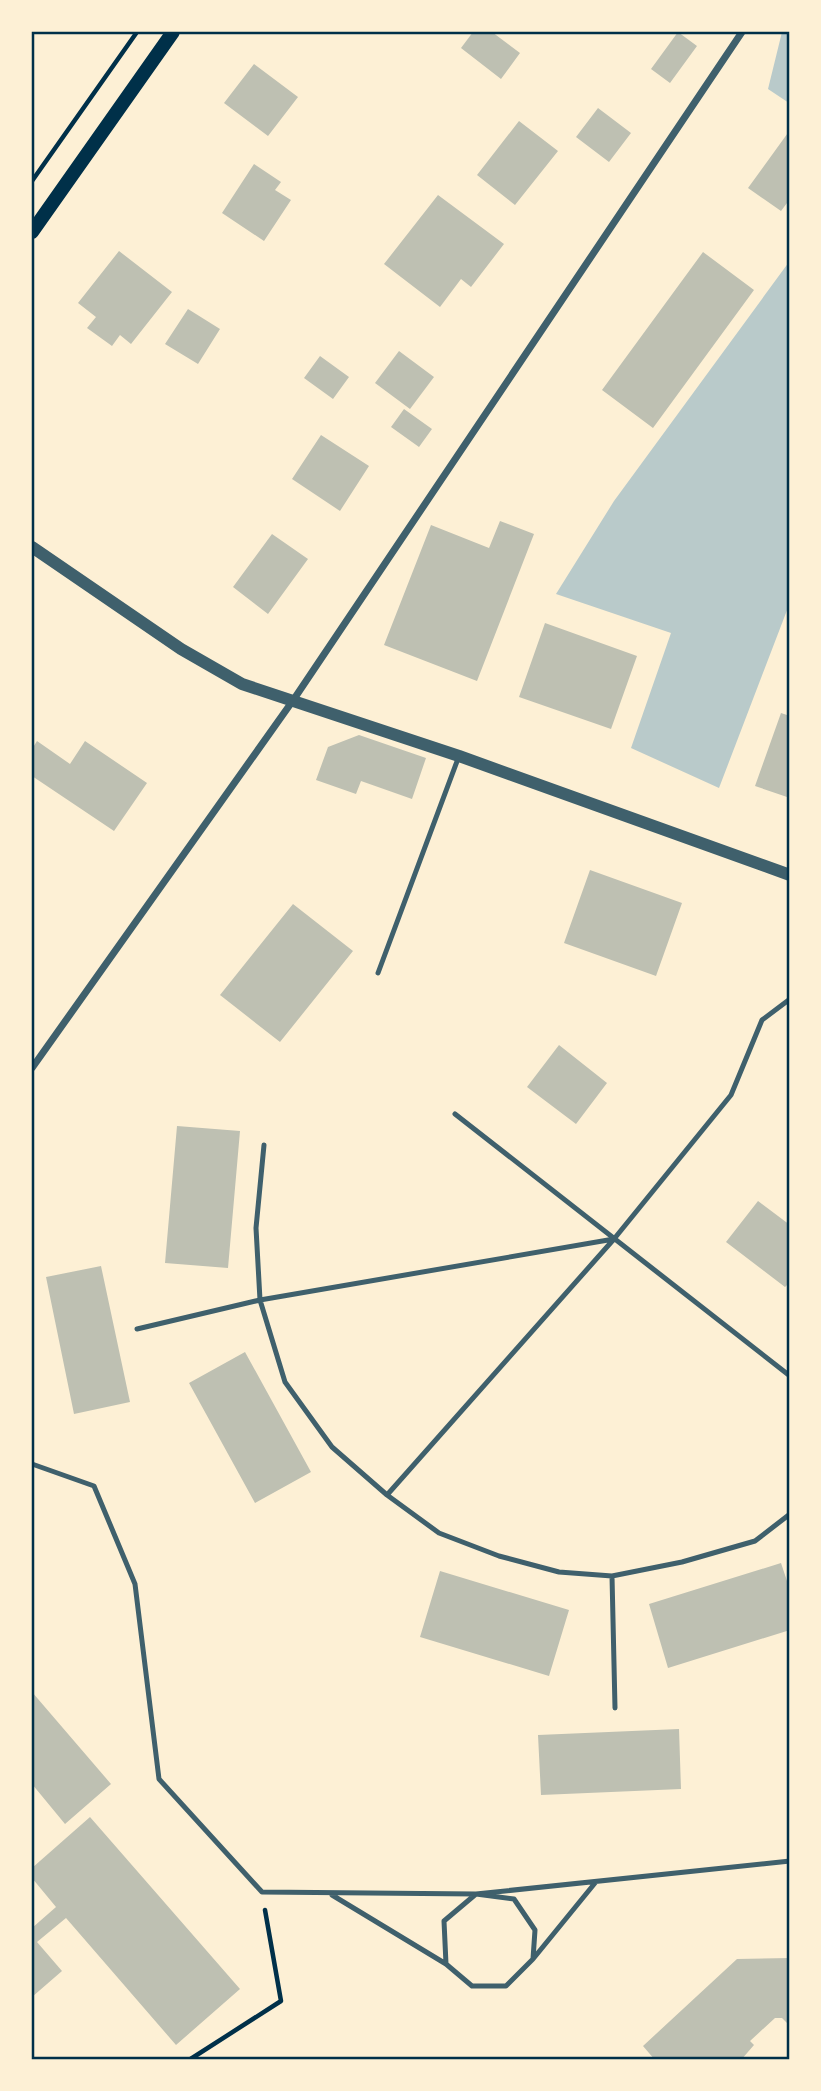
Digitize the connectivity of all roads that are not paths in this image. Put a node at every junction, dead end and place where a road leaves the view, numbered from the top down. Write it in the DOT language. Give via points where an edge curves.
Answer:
graph roads {
  1 [pos="173,32"];
  2 [pos="742,32"];
  3 [pos="32,232"];
  4 [pos="32,547"];
  5 [pos="295,699"];
  6 [pos="459,756"];
  7 [pos="789,875"];
  8 [pos="378,973"];
  9 [pos="789,999"];
  10 [pos="32,1068"];
  11 [pos="456,1114"];
  12 [pos="264,1145"];
  13 [pos="614,1239"];
  14 [pos="260,1300"];
  15 [pos="137,1329"];
  16 [pos="789,1376"];
  17 [pos="32,1464"];
  18 [pos="387,1495"];
  19 [pos="789,1514"];
  20 [pos="612,1576"];
  21 [pos="615,1708"];
  22 [pos="789,1861"];
  23 [pos="596,1883"];
  24 [pos="476,1894"];
  25 [pos="332,1895"];
  26 [pos="533,1959"];
  27 [pos="446,1964"];
  1 -- 3 [label="main road"];
  2 -- 5 [label="street"];
  4 -- 5 [label="street" via="181,649 242,684"];
  5 -- 6 [label="street"];
  5 -- 10 [label="street"];
  6 -- 7 [label="street"];
  6 -- 8 [label="lane"];
  9 -- 13 [label="lane" via="762,1020 731,1094"];
  11 -- 13 [label="lane"];
  12 -- 14 [label="lane" via="256,1228"];
  13 -- 14 [label="lane"];
  13 -- 16 [label="lane"];
  13 -- 18 [label="lane"];
  14 -- 15 [label="lane"];
  14 -- 18 [label="lane" via="285,1382 332,1447"];
  17 -- 25 [label="lane" via="94,1486 135,1584 159,1779 262,1892"];
  18 -- 20 [label="lane" via="439,1534 499,1556 559,1572"];
  19 -- 20 [label="lane" via="755,1541"];
  20 -- 21 [label="lane"];
  22 -- 23 [label="lane"];
  23 -- 24 [label="lane"];
  23 -- 26 [label="lane"];
  24 -- 25 [label="lane"];
  24 -- 26 [label="lane" via="514,1899 535,1930"];
  24 -- 27 [label="lane" via="444,1921"];
  25 -- 27 [label="lane"];
  26 -- 27 [label="lane" via="506,1986 472,1986"];
}
